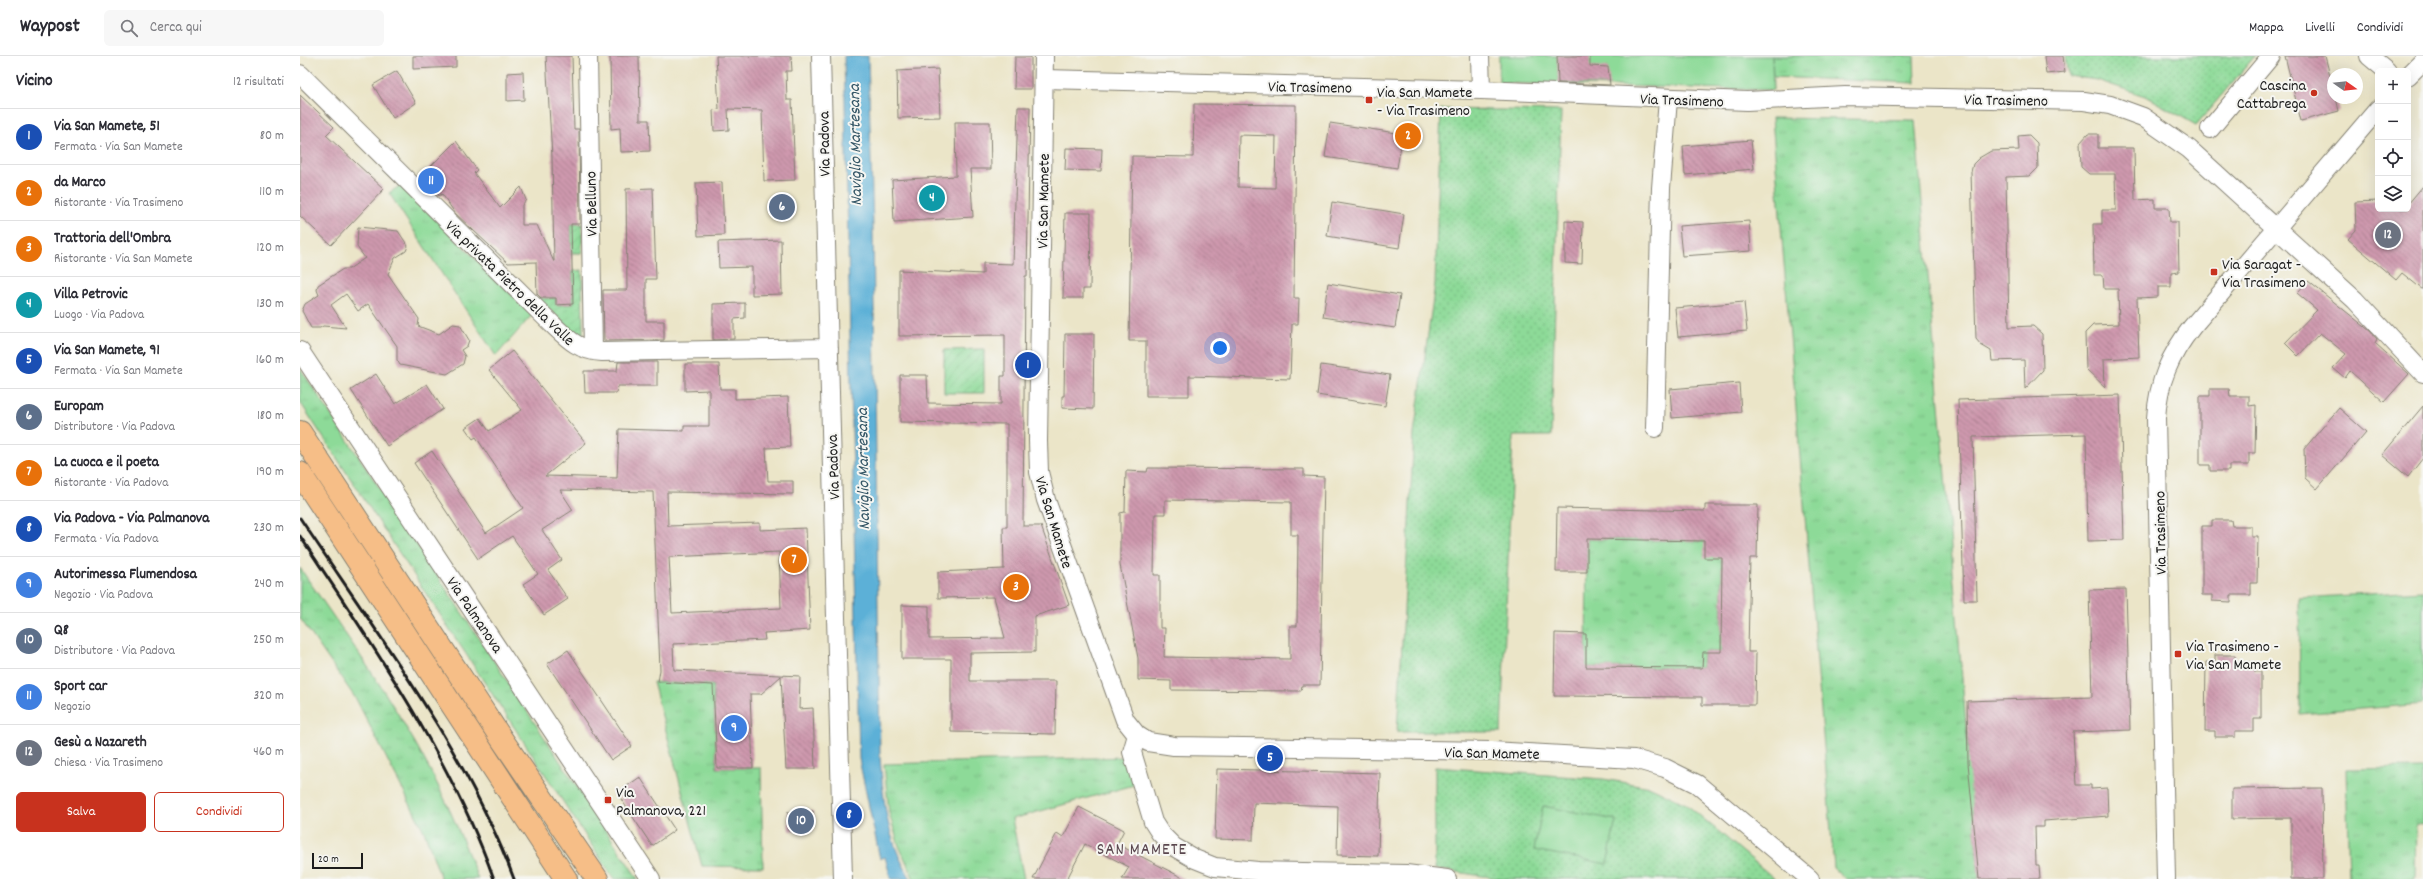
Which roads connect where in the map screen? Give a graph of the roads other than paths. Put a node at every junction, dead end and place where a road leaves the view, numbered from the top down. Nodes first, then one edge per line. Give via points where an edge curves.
1 (588, 56) edge
2 (821, 56) edge
3 (1044, 56) edge
4 (1480, 56) edge
5 (2271, 56) edge
6 (2369, 56) edge
7 (2423, 61) edge
8 (2383, 68) edge
9 (2411, 73) edge
10 (300, 74) edge
11 (1044, 80) junction
12 (1480, 90) junction
13 (1668, 99) junction
14 (2375, 113) edge
15 (2210, 129) dead end
16 (2278, 227) junction
17 (829, 348) junction
18 (300, 351) edge
19 (593, 352) junction
20 (2423, 373) edge
21 (1655, 428) dead end
22 (300, 432) edge
23 (300, 473) edge
24 (1137, 735) junction
25 (842, 873) edge
26 (566, 879) edge
27 (598, 879) edge
28 (651, 879) edge
29 (858, 879) edge
30 (1447, 879) edge
31 (1810, 879) edge
32 (2166, 879) edge

1 - 19 street, Via Belluno
2 - 17 street, Via Padova
3 - 11 street, Via San Mamete
4 - 12 street
5 - 15 street
6 - 8 street
7 - 9 street
10 - 19 street, Via privata Pietro della Valle via 552,324 576,346
11 - 12 street, Via Trasimeno
11 - 24 street, Via San Mamete via 1039,472 1046,500 1118,706
12 - 13 street, Via Trasimeno
13 - 16 street, Via Trasimeno via 1767,102 1845,96 2084,101 2103,104 2138,115 2165,130 2200,157
13 - 21 street via 1661,188
14 - 16 street
16 - 20 street, Via Trasimeno via 2366,311
16 - 32 street, Via Trasimeno via 2180,342 2167,366 2159,392 2156,418
17 - 19 street, Via privata Pietro della Valle
17 - 25 street, Via Padova
18 - 28 street, Via Palmanova
22 - 27 highway via 496,731
23 - 26 highway
24 - 30 street via 1132,752 1153,822 1174,847 1194,859 1215,867 1258,871 1406,874
24 - 31 street, Via San Mamete via 1148,742 1174,746 1500,751 1634,759 1669,769 1697,784
25 - 29 street

